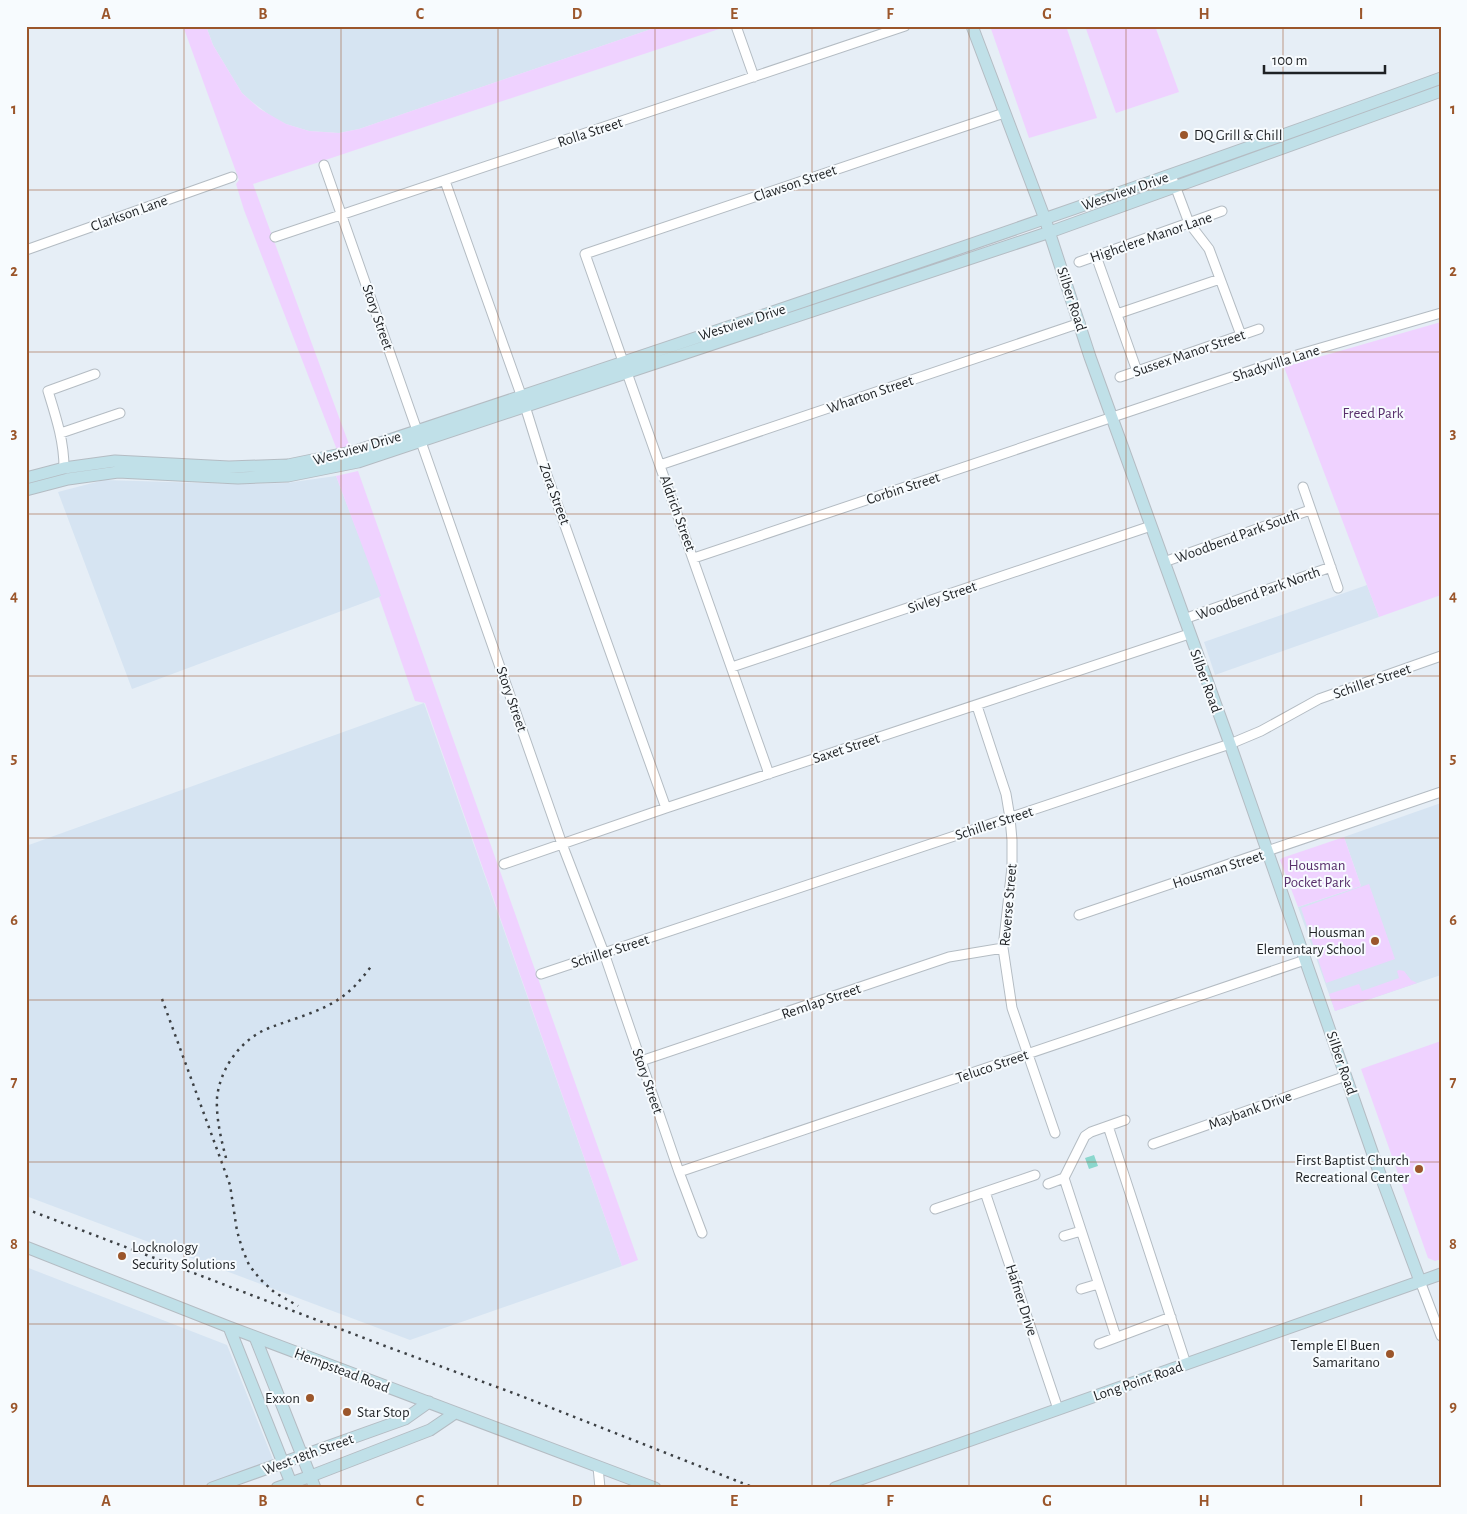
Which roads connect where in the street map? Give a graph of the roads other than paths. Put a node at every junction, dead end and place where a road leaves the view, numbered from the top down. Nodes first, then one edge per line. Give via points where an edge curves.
1 (736, 26) edge
2 (905, 26) edge
3 (972, 26) edge
4 (754, 77) junction
5 (1441, 78) edge
6 (1441, 91) edge
7 (1004, 113) junction
8 (1349, 117) junction
9 (324, 165) dead end
10 (1171, 175) junction
11 (232, 177) dead end
12 (445, 181) junction
13 (1175, 186) junction
14 (1222, 211) dead end
15 (342, 215) junction
16 (1045, 219) junction
17 (1189, 223) junction
18 (1050, 232) junction
19 (275, 237) dead end
20 (26, 250) edge
21 (585, 254) joint
22 (1096, 256) junction
23 (1079, 262) dead end
24 (908, 273) junction
25 (1220, 278) junction
26 (1441, 313) edge
27 (1116, 314) junction
28 (769, 319) junction
29 (1080, 323) junction
30 (1259, 329) dead end
31 (1241, 335) junction
32 (623, 361) junction
33 (1137, 371) junction
34 (627, 373) junction
35 (95, 374) dead end
36 (1120, 377) dead end
37 (523, 400) junction
38 (120, 413) dead end
39 (1113, 418) junction
40 (61, 433) junction
41 (420, 436) junction
42 (660, 465) junction
43 (64, 468) junction
44 (26, 478) edge
45 (1303, 487) dead end
46 (26, 490) edge
47 (1310, 510) junction
48 (1151, 526) junction
49 (694, 558) junction
50 (1164, 562) junction
51 (1331, 567) junction
52 (1338, 588) dead end
53 (1184, 619) junction
54 (1189, 634) junction
55 (1441, 656) edge
56 (732, 667) junction
57 (977, 706) junction
58 (1230, 744) junction
59 (769, 774) junction
60 (1441, 792) edge
61 (666, 808) junction
62 (1010, 818) junction
63 (562, 844) junction
64 (1267, 852) junction
65 (504, 864) dead end
66 (1079, 915) dead end
67 (1003, 948) junction
68 (604, 953) junction
69 (1305, 960) junction
70 (541, 974) dead end
71 (1028, 1054) junction
72 (642, 1062) junction
73 (1346, 1076) junction
74 (1125, 1120) dead end
75 (1108, 1126) junction
76 (1055, 1132) dead end
77 (1153, 1144) dead end
78 (679, 1172) junction
79 (1036, 1175) dead end
80 (1064, 1178) junction
81 (1048, 1184) dead end
82 (985, 1192) junction
83 (936, 1209) dead end
84 (1080, 1231) junction
85 (702, 1233) dead end
86 (1064, 1236) dead end
87 (27, 1249) edge
88 (1441, 1274) edge
89 (1420, 1281) junction
90 (1098, 1284) junction
91 (1081, 1290) dead end
92 (1171, 1317) junction
93 (229, 1327) junction
94 (1441, 1336) edge
95 (255, 1337) junction
96 (1116, 1338) junction
97 (1099, 1344) dead end
98 (1186, 1364) junction
99 (429, 1402) junction
100 (1058, 1409) junction
101 (456, 1413) junction
102 (368, 1432) junction
103 (378, 1450) junction
104 (302, 1456) junction
105 (282, 1463) junction
106 (598, 1467) junction
107 (311, 1476) junction
108 (292, 1485) edge
109 (212, 1488) edge
110 (277, 1488) edge
111 (315, 1488) edge
112 (600, 1488) edge
113 (655, 1488) edge
114 (835, 1488) edge

1 - 4 street
2 - 4 street, Rolla Street
3 - 7 main road, Silber Road
4 - 12 street, Rolla Street
5 - 8 main road, Westview Drive
6 - 8 main road, Westview Drive
7 - 16 main road, Silber Road
7 - 21 street, Clawson Street
8 - 10 main road, Westview Drive
8 - 13 main road, Westview Drive
9 - 15 street, Story Street
10 - 13 street
10 - 16 main road, Westview Drive
11 - 20 street, Clarkson Lane
12 - 15 street, Rolla Street
12 - 37 street, Zora Street
13 - 17 street
13 - 18 main road, Westview Drive
14 - 17 street, Highclere Manor Lane
15 - 19 street, Rolla Street
15 - 41 street, Story Street
16 - 18 main road, Silber Road
16 - 24 main road, Westview Drive
17 - 22 street, Highclere Manor Lane
17 - 25 street via 1210,249
18 - 24 main road, Westview Drive
18 - 29 main road, Silber Road
21 - 32 street, Aldrich Street
22 - 23 street, Highclere Manor Lane
22 - 27 street
24 - 28 main road, Westview Drive
25 - 27 street
25 - 31 street
26 - 39 street, Shadyvilla Lane via 1300,354
27 - 33 street
28 - 32 main road, Westview Drive
28 - 34 main road, Westview Drive
29 - 39 main road, Silber Road
29 - 42 street, Wharton Street
30 - 31 street, Sussex Manor Street
31 - 33 street, Sussex Manor Street
32 - 34 street, Aldrich Street
32 - 37 main road, Westview Drive
33 - 36 street, Sussex Manor Street
34 - 37 main road, Westview Drive
34 - 42 street, Aldrich Street
35 - 40 street via 48,391
37 - 41 main road, Westview Drive
37 - 61 street, Zora Street
38 - 40 street
39 - 48 main road, Silber Road
39 - 49 street, Corbin Street
40 - 43 street
41 - 43 main road, Westview Drive via 288,465 229,467 115,461
41 - 46 main road, Westview Drive via 358,462 288,476 238,478 118,472 68,479
41 - 63 street, Story Street
42 - 49 street, Aldrich Street
43 - 44 main road, Westview Drive
45 - 47 street
47 - 50 street, Woodbend Park South
47 - 51 street
48 - 50 main road, Silber Road
48 - 56 street, Sivley Street
49 - 56 street, Aldrich Street
50 - 53 main road, Silber Road
51 - 52 street
51 - 53 street, Woodbend Park North
53 - 54 main road, Silber Road
54 - 57 street, Saxet Street
54 - 58 main road, Silber Road
55 - 58 street, Schiller Street via 1319,699
56 - 59 street, Aldrich Street
57 - 59 street, Saxet Street
57 - 62 street, Reverse Street via 1006,794
58 - 62 street, Schiller Street
58 - 64 main road, Silber Road
59 - 61 street, Saxet Street
60 - 64 street, Housman Street
61 - 63 street, Saxet Street
62 - 67 street, Reverse Street via 1012,868
62 - 68 street, Schiller Street
63 - 65 street, Saxet Street
63 - 68 street, Story Street
64 - 66 street, Housman Street
64 - 69 main road, Silber Road
67 - 71 street, Reverse Street via 1012,1008
67 - 72 street, Remlap Street via 949,957
68 - 70 street, Schiller Street
68 - 72 street, Story Street
69 - 71 street, Teluco Street
69 - 73 main road, Silber Road
71 - 76 street, Reverse Street
71 - 78 street, Teluco Street
72 - 78 street, Story Street
73 - 77 street, Maybank Drive
73 - 89 main road, Silber Road
74 - 75 street
75 - 80 street via 1085,1136
75 - 92 street
78 - 85 street, Story Street
79 - 82 street
80 - 81 street
80 - 84 street
82 - 83 street
82 - 100 street, Hafner Drive
84 - 86 street
84 - 90 street
87 - 93 main road, Hempstead Road
88 - 89 main road, Long Point Road
89 - 94 street, Silber Road
89 - 98 main road, Long Point Road
90 - 91 street
90 - 96 street
92 - 96 street
92 - 98 street
93 - 95 main road, Hempstead Road
93 - 105 main road
95 - 99 main road, Hempstead Road
95 - 104 main road
96 - 97 street
98 - 100 main road, Long Point Road
99 - 101 main road, Hempstead Road
99 - 102 main road, West 18th Street via 405,1419
100 - 114 main road, Long Point Road
101 - 103 main road, West 18th Street via 430,1430
101 - 106 main road, Hempstead Road
102 - 103 main road
102 - 104 main road, West 18th Street
103 - 107 main road, West 18th Street
104 - 105 main road, West 18th Street
104 - 107 main road
105 - 108 main road
105 - 109 main road, West 18th Street
106 - 112 street
106 - 113 main road, Hempstead Road
107 - 108 main road, West 18th Street
107 - 111 main road
108 - 110 main road, West 18th Street

